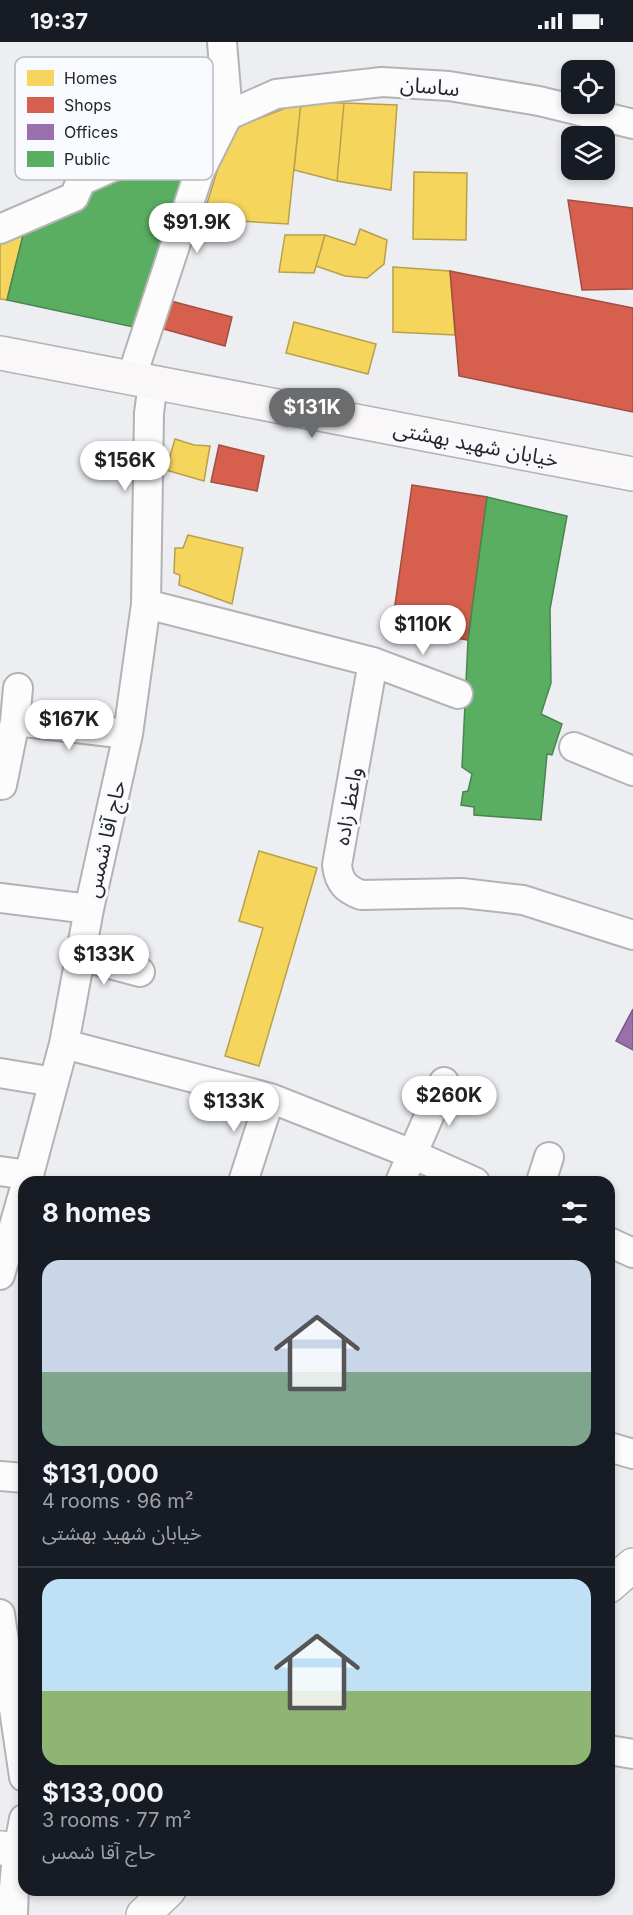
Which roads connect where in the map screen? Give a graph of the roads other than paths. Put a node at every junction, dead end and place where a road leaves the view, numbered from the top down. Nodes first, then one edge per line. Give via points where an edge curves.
1 (222, 42) edge
2 (228, 115) junction
3 (213, 122) edge
4 (633, 124) edge
5 (213, 146) edge
6 (83, 180) edge
7 (198, 180) edge
8 (0, 229) edge
9 (0, 353) edge
10 (142, 381) junction
11 (633, 474) edge
12 (146, 604) junction
13 (373, 662) junction
14 (18, 688) dead end
15 (458, 694) dead end
16 (15, 721) junction
17 (128, 734) junction
18 (574, 747) dead end
19 (633, 771) edge
20 (2, 785) dead end
21 (0, 897) edge
22 (89, 909) junction
23 (633, 934) edge
24 (80, 956) junction
25 (140, 972) dead end
26 (64, 1044) junction
27 (0, 1072) edge
28 (54, 1082) junction
29 (444, 1082) dead end
30 (270, 1098) junction
31 (412, 1154) junction
32 (0, 1171) edge
33 (28, 1176) edge
34 (245, 1176) edge
35 (403, 1176) edge
36 (462, 1176) edge
37 (18, 1179) edge
38 (18, 1211) edge
39 (615, 1245) edge
40 (633, 1254) edge
41 (0, 1275) edge
42 (615, 1449) edge
43 (633, 1454) edge
44 (0, 1476) edge
45 (18, 1478) edge
46 (633, 1565) edge
47 (615, 1581) edge
48 (0, 1614) edge
49 (10, 1649) edge
50 (18, 1722) edge
51 (615, 1751) edge
52 (633, 1754) edge
53 (14, 1839) edge
54 (163, 1896) edge
55 (13, 1915) edge
56 (142, 1915) edge

1 - 2 street
2 - 3 street, ساسان
2 - 4 street, ساسان via 276,94 382,82 449,86 539,101
2 - 5 street, حاج آقا شمس
6 - 8 street, ساسان via 74,196
7 - 10 street, حاج آقا شمس
9 - 10 main road, خیابان شهید بهشتی
10 - 11 main road, خیابان شهید بهشتی
10 - 12 street, حاج آقا شمس via 149,413
12 - 13 street
12 - 17 street, حاج آقا شمس
13 - 15 street
13 - 23 street, واعظ زاده via 337,865 338,879 348,890 361,895 462,893 523,900
14 - 16 street
16 - 17 street
16 - 20 street
17 - 22 street, حاج آقا شمس
18 - 19 street
21 - 22 street
22 - 24 street, حاج آقا شمس
24 - 25 street
24 - 26 street, حاج آقا شمس
26 - 28 street, حاج آقا شمس
26 - 30 street
27 - 28 street
28 - 33 street, حاج آقا شمس
29 - 31 street
30 - 31 street
30 - 34 street
31 - 35 street
31 - 36 street
32 - 37 street
38 - 41 street, حاج آقا شمس
39 - 40 street
42 - 43 street
44 - 45 street
46 - 47 street
48 - 49 street
49 - 50 street
51 - 52 street
53 - 55 street
54 - 56 street

